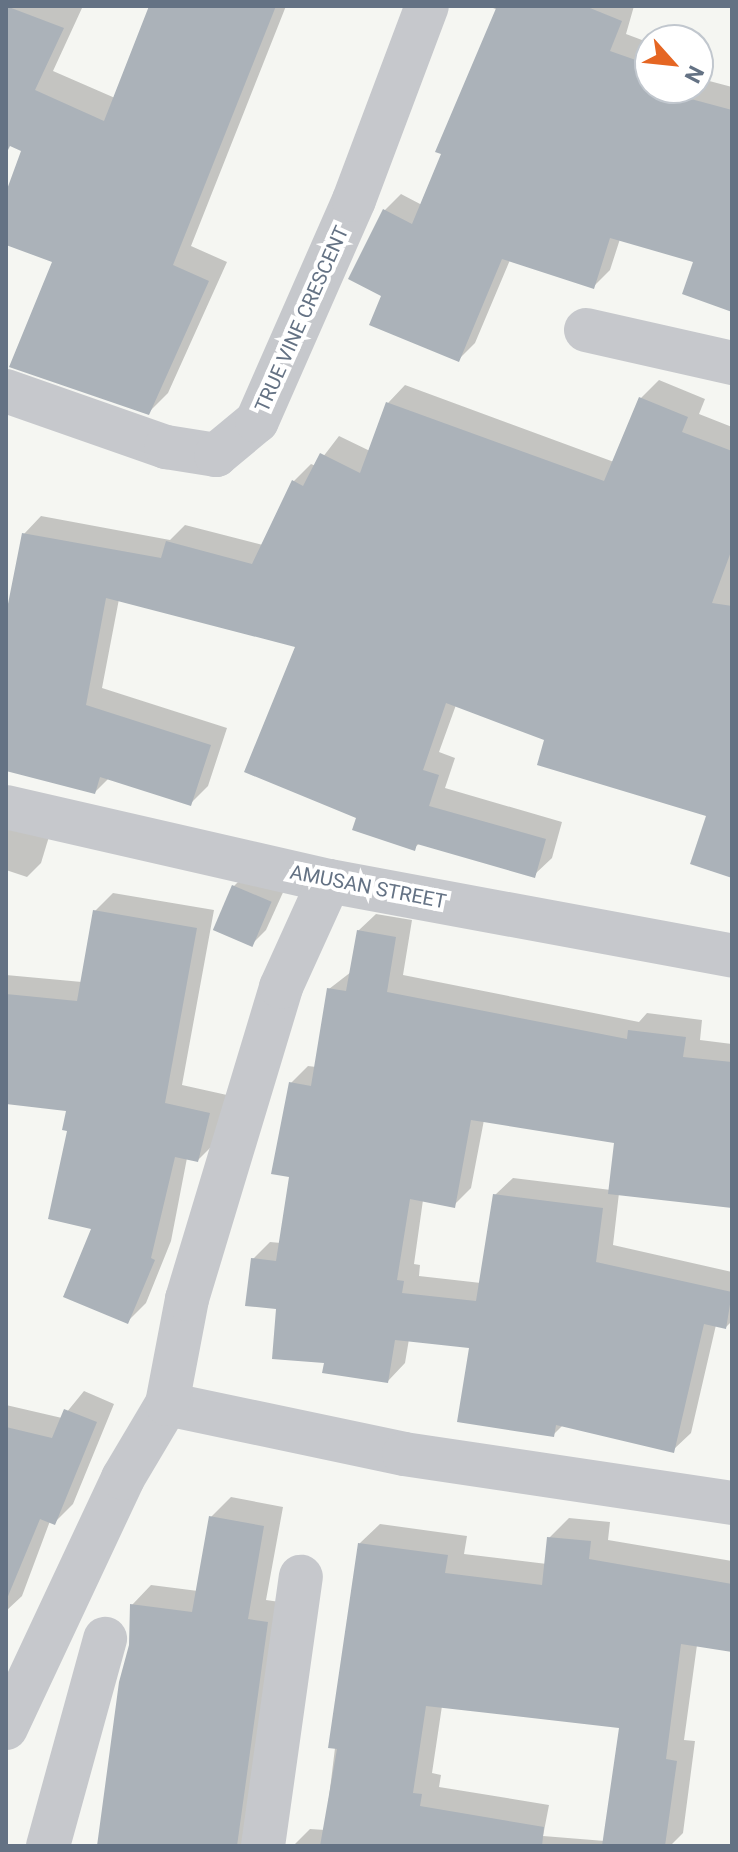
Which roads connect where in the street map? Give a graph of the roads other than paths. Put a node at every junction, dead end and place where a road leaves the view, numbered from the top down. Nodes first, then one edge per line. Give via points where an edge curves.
1 (427, 6) edge
2 (586, 330) dead end
3 (732, 363) edge
4 (6, 391) edge
5 (6, 807) edge
6 (329, 881) junction
7 (732, 956) edge
8 (167, 1404) junction
9 (732, 1503) edge
10 (301, 1577) dead end
11 (105, 1639) dead end
12 (6, 1728) edge
13 (48, 1846) edge
14 (263, 1846) edge

1 - 4 street, TRUE VINE CRESCENT via 354,200 257,421 216,455 166,447
2 - 3 street
5 - 6 street, AMUSAN STREET
6 - 7 street, AMUSAN STREET
6 - 8 street via 281,987 187,1299
8 - 9 street via 404,1454
8 - 12 street via 123,1478
10 - 14 street
11 - 13 street

